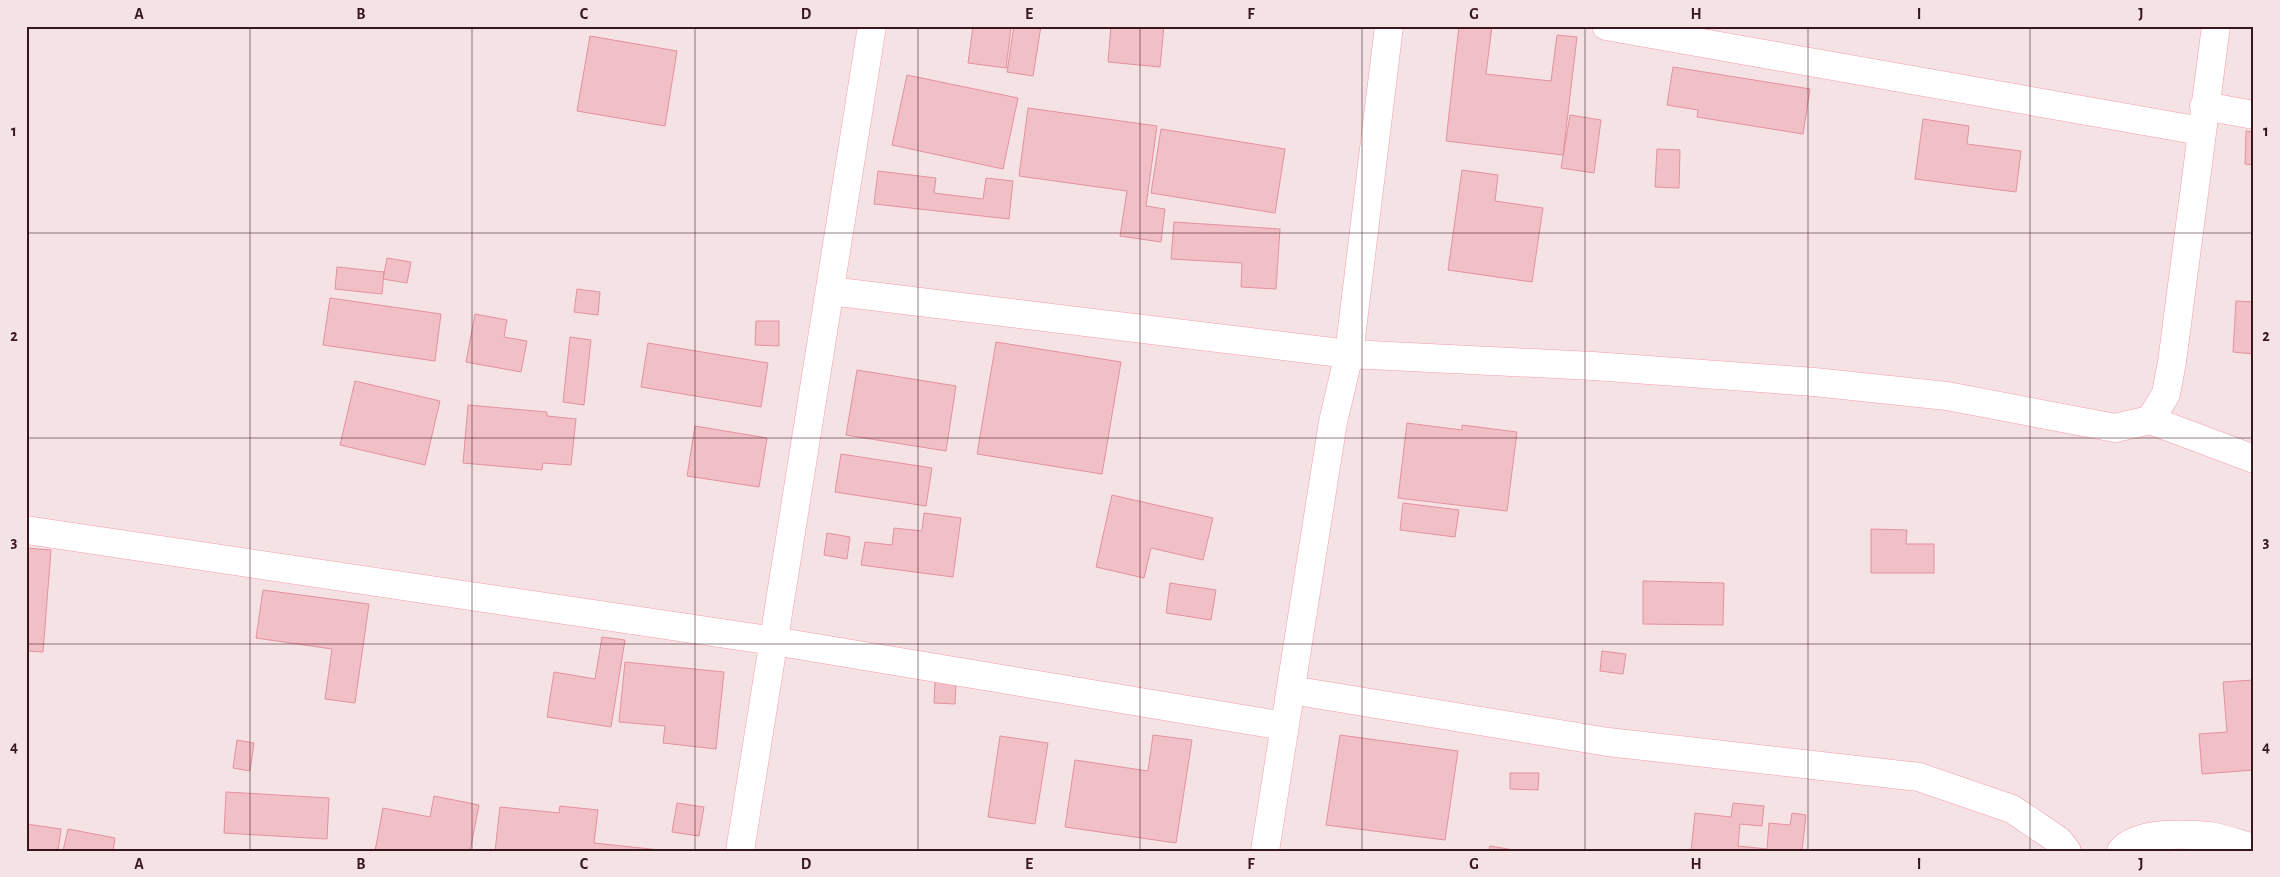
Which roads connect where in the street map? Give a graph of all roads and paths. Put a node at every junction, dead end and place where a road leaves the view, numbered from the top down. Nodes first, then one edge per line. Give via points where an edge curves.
1 (872, 26) edge
2 (1389, 26) edge
3 (1606, 26) edge
4 (2216, 26) edge
5 (2254, 115) edge
6 (2202, 119) junction
7 (830, 291) junction
8 (1349, 354) junction
9 (2150, 420) junction
10 (2254, 459) edge
11 (26, 530) edge
12 (774, 641) junction
13 (1291, 690) junction
14 (1284, 726) junction
15 (2254, 848) edge
16 (740, 851) edge
17 (1265, 851) edge
18 (2068, 851) edge
19 (2121, 851) edge

1 - 7 street
2 - 8 street
3 - 6 street
4 - 6 street
5 - 6 street
6 - 9 street via 2172,362 2166,394
7 - 8 street
7 - 12 street
8 - 9 street via 1593,366 1814,382 1948,396 2116,428
8 - 13 street via 1333,422
9 - 10 street
11 - 12 street
12 - 14 street
12 - 16 street
13 - 14 street
13 - 18 street via 1608,742 1919,777 2012,809 2058,840
14 - 17 street
15 - 19 street via 2210,836 2155,835 2126,845

